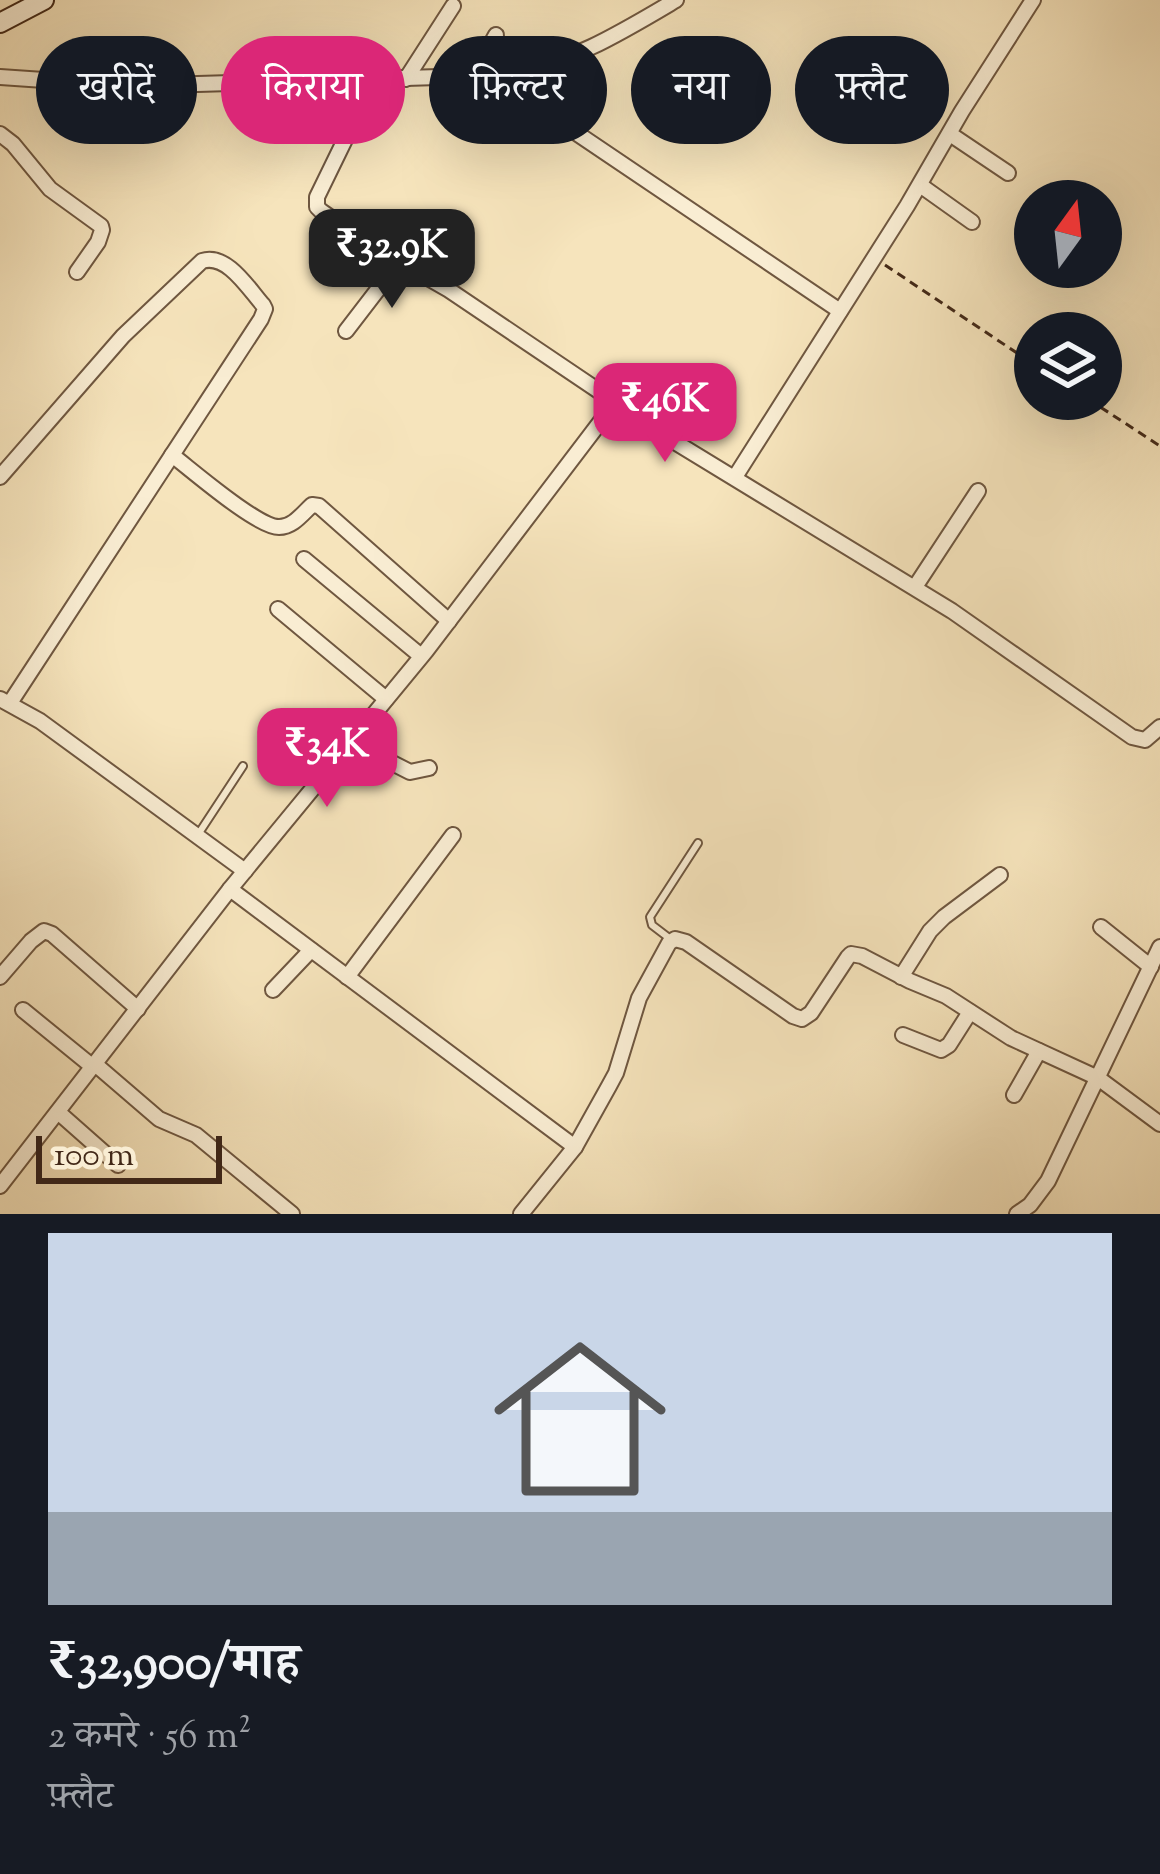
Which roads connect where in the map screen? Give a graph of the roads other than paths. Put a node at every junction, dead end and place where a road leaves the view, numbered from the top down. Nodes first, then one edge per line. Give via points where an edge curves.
1 (44, 0) edge
2 (676, 0) edge
3 (1033, 0) edge
4 (453, 6) dead end
5 (0, 23) edge
6 (607, 40) edge
7 (0, 77) edge
8 (406, 79) joint
9 (429, 79) edge
10 (221, 84) edge
11 (0, 134) edge
12 (950, 134) junction
13 (344, 144) edge
14 (593, 144) edge
15 (1008, 172) dead end
16 (920, 185) junction
17 (972, 222) dead end
18 (399, 262) junction
19 (77, 272) dead end
20 (840, 311) junction
21 (346, 331) dead end
22 (614, 404) junction
23 (172, 455) junction
24 (0, 477) edge
25 (735, 478) junction
26 (978, 491) dead end
27 (304, 559) dead end
28 (915, 587) junction
29 (278, 608) dead end
30 (449, 621) junction
31 (422, 656) junction
32 (386, 699) junction
33 (5, 701) edge
34 (1160, 727) edge
35 (351, 742) junction
36 (243, 766) dead end
37 (429, 768) dead end
38 (197, 836) junction
39 (453, 836) dead end
40 (698, 843) dead end
41 (245, 871) junction
42 (1000, 875) dead end
43 (230, 889) junction
44 (1100, 927) dead end
45 (672, 940) junction
46 (1160, 947) edge
47 (311, 950) junction
48 (0, 977) edge
49 (347, 977) junction
50 (902, 977) junction
51 (1152, 977) edge
52 (273, 990) dead end
53 (22, 1010) dead end
54 (137, 1010) junction
55 (970, 1012) junction
56 (902, 1035) dead end
57 (1039, 1051) junction
58 (94, 1066) junction
59 (1099, 1078) junction
60 (1014, 1095) dead end
61 (58, 1112) junction
62 (1157, 1114) edge
63 (575, 1148) junction
64 (118, 1165) dead end
65 (0, 1186) edge
66 (292, 1214) edge
67 (520, 1214) edge
68 (1017, 1214) edge

1 - 5 street
2 - 6 street
3 - 12 street
4 - 8 street
7 - 10 street
8 - 9 street
11 - 19 street via 50,189 100,226
12 - 15 street
12 - 16 street
13 - 18 street via 317,207
14 - 20 street
16 - 17 street
16 - 20 street
18 - 21 street
18 - 22 street
20 - 25 street
22 - 25 street
22 - 30 street
23 - 24 street via 264,313 213,258 123,336
23 - 30 street via 270,525 292,524 319,506
23 - 33 street
25 - 28 street
26 - 28 street
27 - 31 street
28 - 34 street via 1132,737 1145,740
29 - 32 street
30 - 31 street
31 - 32 street
32 - 35 street
33 - 38 street
35 - 37 street via 410,772
35 - 41 street
36 - 38 lane
38 - 41 street
39 - 49 street
40 - 45 lane via 650,917
41 - 43 street
42 - 50 street via 944,917
43 - 47 street
43 - 54 street
44 - 51 street
45 - 50 street via 798,1018 807,1018 851,954
45 - 63 street
46 - 51 street
47 - 49 street
47 - 52 street
48 - 54 street via 44,931
49 - 63 street
50 - 55 street
51 - 59 street
53 - 58 street
54 - 58 street
55 - 56 street via 941,1050
55 - 57 street
57 - 59 street
57 - 60 street
58 - 61 street
58 - 66 street
59 - 62 street
59 - 68 street via 1048,1181
61 - 64 street
61 - 65 street
63 - 67 street

